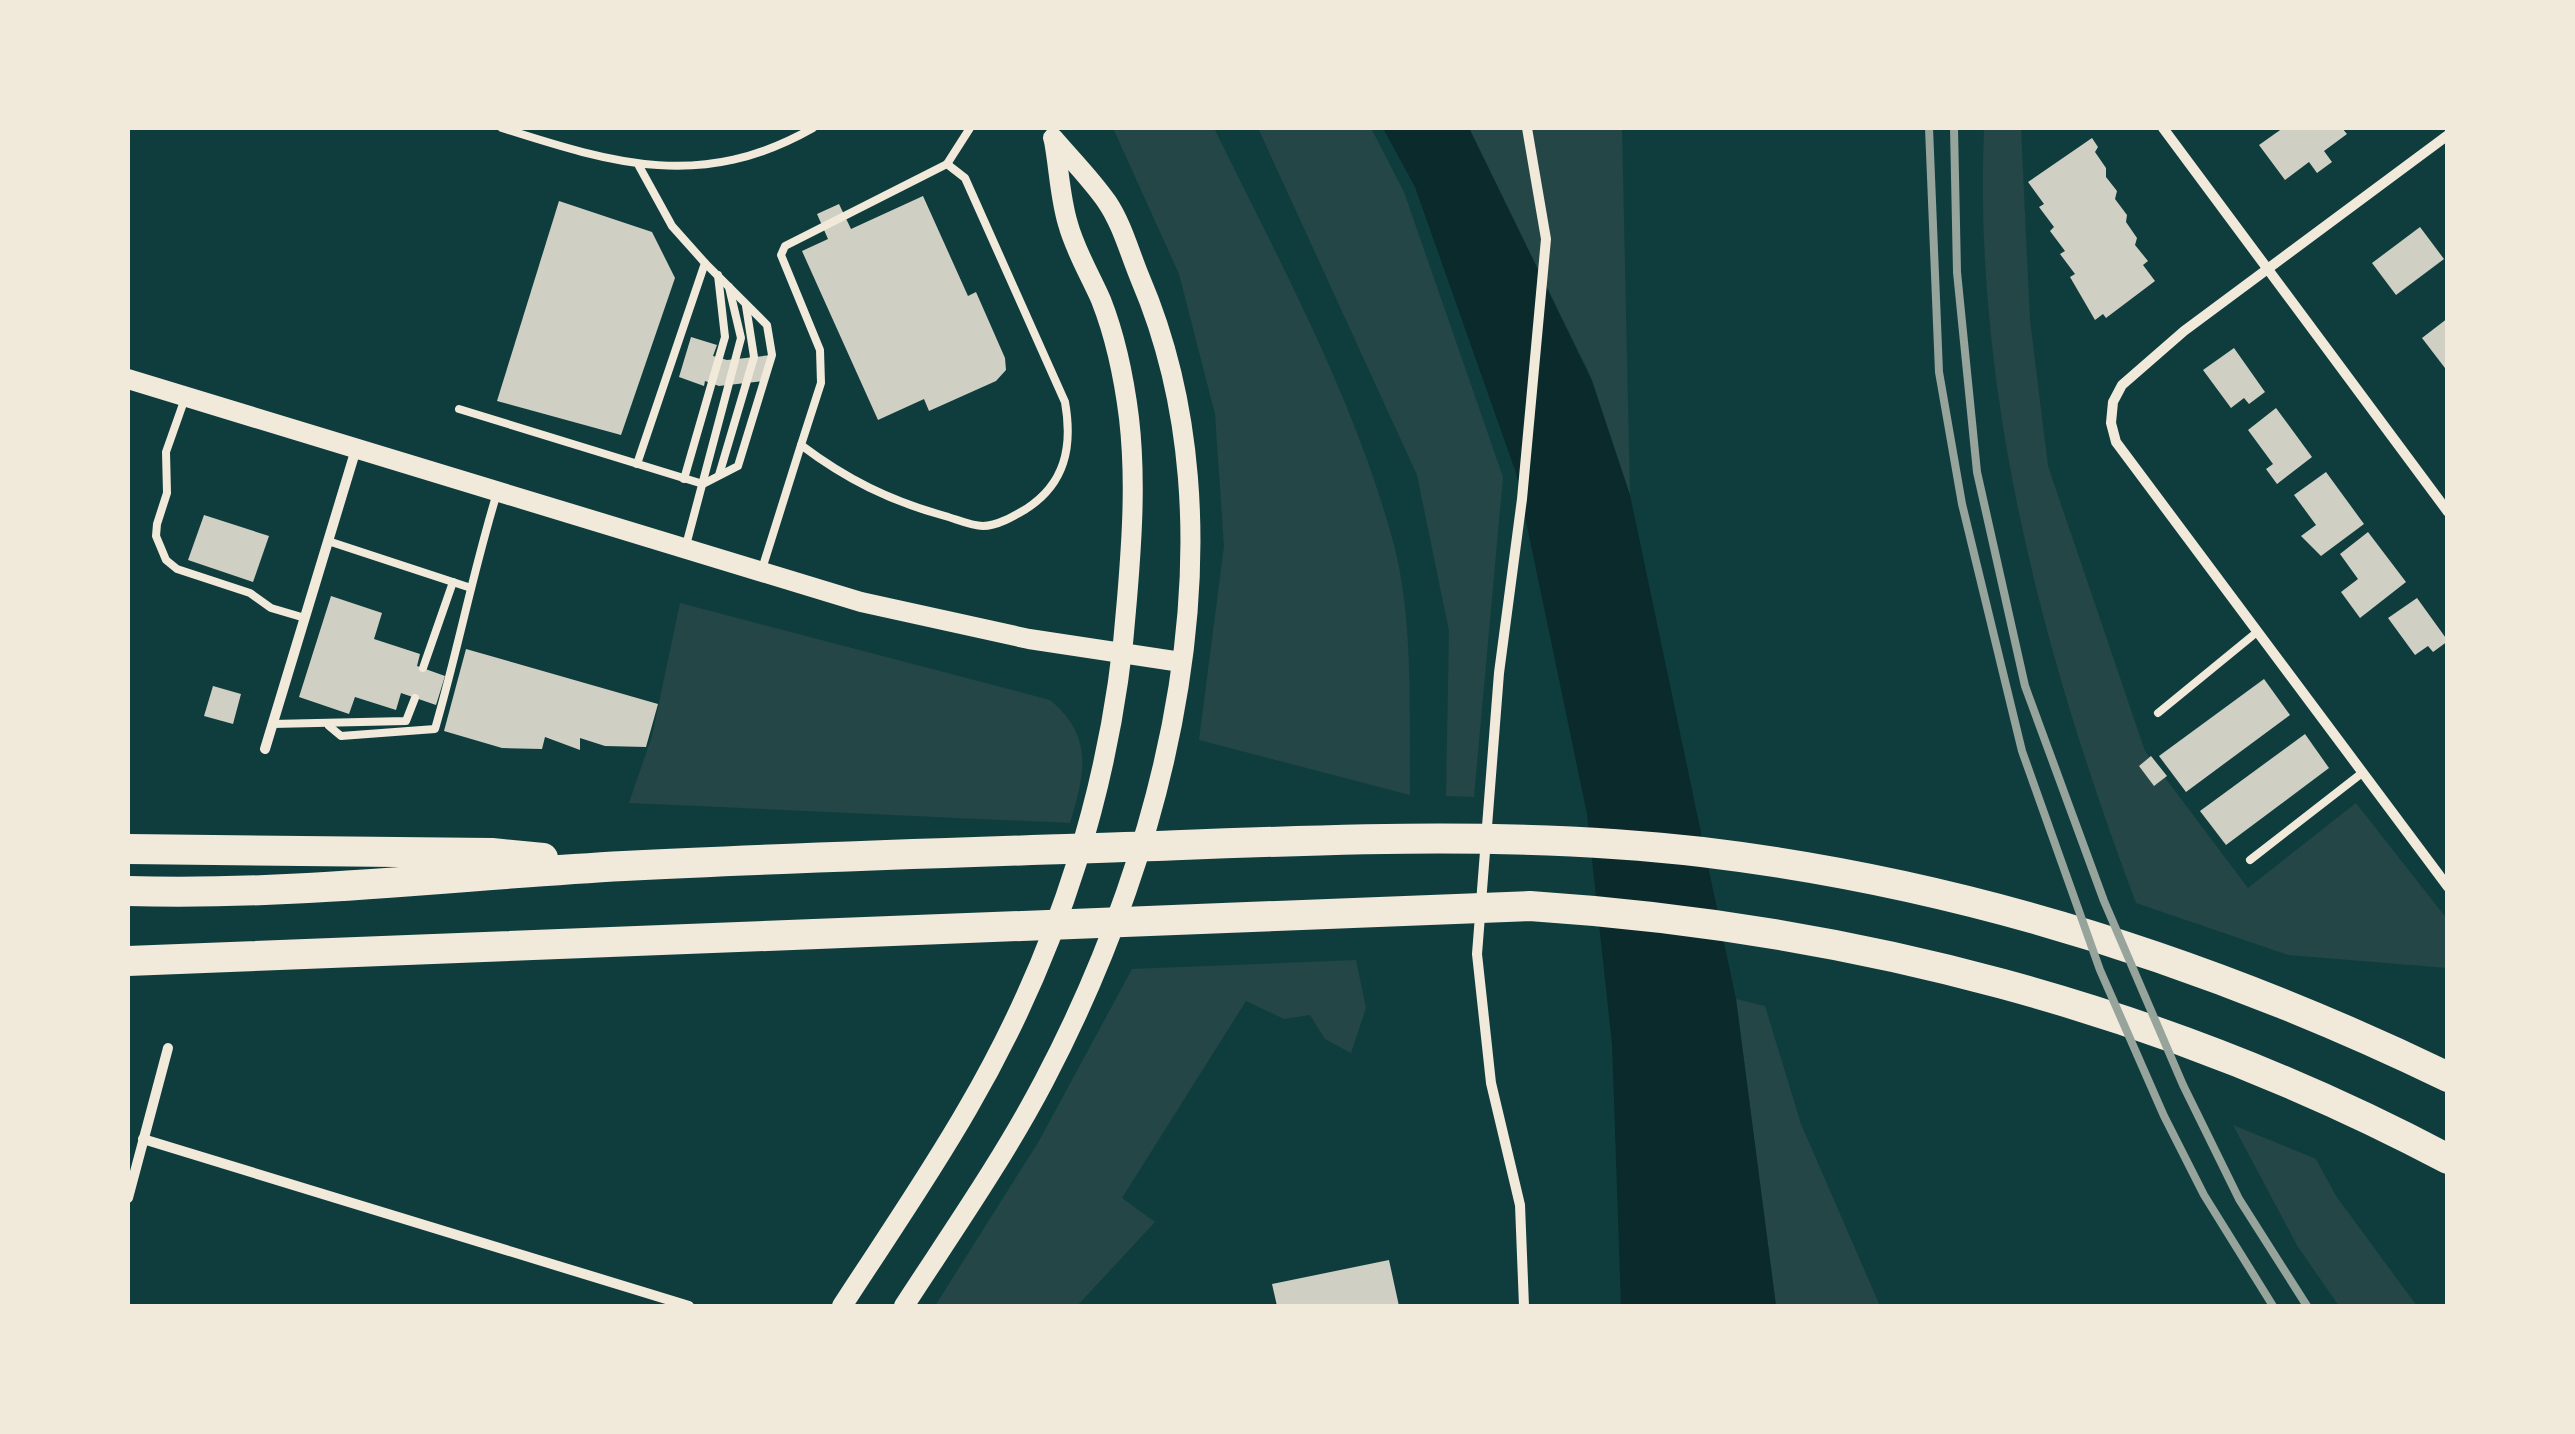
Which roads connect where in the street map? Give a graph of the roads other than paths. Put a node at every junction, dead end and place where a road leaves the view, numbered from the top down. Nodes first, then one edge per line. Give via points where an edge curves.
1 (502, 128) edge
2 (812, 128) edge
3 (970, 128) edge
4 (1527, 128) edge
5 (2163, 128) edge
6 (2441, 128) edge
7 (1051, 133) edge
8 (2447, 136) edge
9 (947, 164) junction
10 (640, 166) junction
11 (704, 263) junction
12 (2266, 272) junction
13 (718, 275) junction
14 (729, 287) junction
15 (745, 302) junction
16 (128, 379) edge
17 (185, 396) junction
18 (459, 409) dead end
19 (801, 445) junction
20 (356, 449) junction
21 (637, 464) junction
22 (719, 475) junction
23 (684, 479) junction
24 (703, 484) junction
25 (498, 493) junction
26 (2448, 512) edge
27 (328, 541) junction
28 (684, 550) junction
29 (760, 574) junction
30 (453, 582) junction
31 (468, 587) junction
32 (305, 618) junction
33 (2257, 632) junction
34 (1124, 653) junction
35 (1182, 662) junction
36 (423, 668) dead end
37 (414, 698) dead end
38 (2158, 714) dead end
39 (272, 724) junction
40 (328, 726) junction
41 (265, 749) dead end
42 (2362, 773) junction
43 (128, 849) edge
44 (2250, 860) dead end
45 (620, 866) junction
46 (2448, 887) edge
47 (128, 892) edge
48 (128, 961) edge
49 (168, 1048) dead end
50 (2448, 1077) edge
51 (144, 1139) junction
52 (2448, 1162) edge
53 (128, 1198) edge
54 (689, 1306) edge
55 (842, 1306) edge
56 (904, 1306) edge
57 (1524, 1306) edge

1 - 10 lane
2 - 10 lane via 729,162
3 - 9 lane
4 - 57 street via 1546,239 1477,954 1491,1083 1520,1205
5 - 12 street
6 - 8 lane
7 - 34 main road via 1068,224 1114,340 1129,418 1134,474
7 - 35 main road via 1108,204 1169,356 1193,510
8 - 12 street
9 - 19 lane via 785,246 784,268 820,350 821,384
9 - 19 lane via 965,178 1065,402 1070,432 1060,477 1043,498 983,526 847,480
10 - 11 lane via 672,226
11 - 13 lane
11 - 21 lane
12 - 26 street
12 - 33 street via 2122,385 2110,423 2116,442
13 - 14 lane
13 - 23 lane via 725,337
14 - 15 lane
14 - 24 lane via 741,338
15 - 22 lane via 754,357
15 - 22 lane via 767,325 772,355 738,466
16 - 17 main road
17 - 20 main road
17 - 32 lane via 166,452 159,548 178,569
18 - 21 lane
19 - 29 lane
20 - 25 main road
20 - 27 street
21 - 23 lane
22 - 24 lane
23 - 24 lane
24 - 28 lane
25 - 28 main road
25 - 31 lane
27 - 30 lane
27 - 32 street
28 - 29 main road
29 - 34 main road via 945,622
30 - 31 lane
30 - 36 lane
31 - 40 lane via 464,629 435,729 340,736
32 - 39 street
33 - 38 lane
33 - 42 street
34 - 35 main road
34 - 55 main road via 1108,756 1064,901 1016,1016 968,1108
35 - 56 main road via 1164,757 1114,924 1077,1014 1044,1083
37 - 40 lane via 406,722
39 - 40 lane
39 - 41 street
42 - 44 lane
42 - 46 street
43 - 45 highway via 492,853
45 - 47 highway via 341,889
45 - 50 highway via 1413,836 1758,860 1930,892 2143,949
48 - 52 highway via 1530,906 1798,938 2030,990 2273,1073
49 - 51 street
51 - 53 street
51 - 54 street

